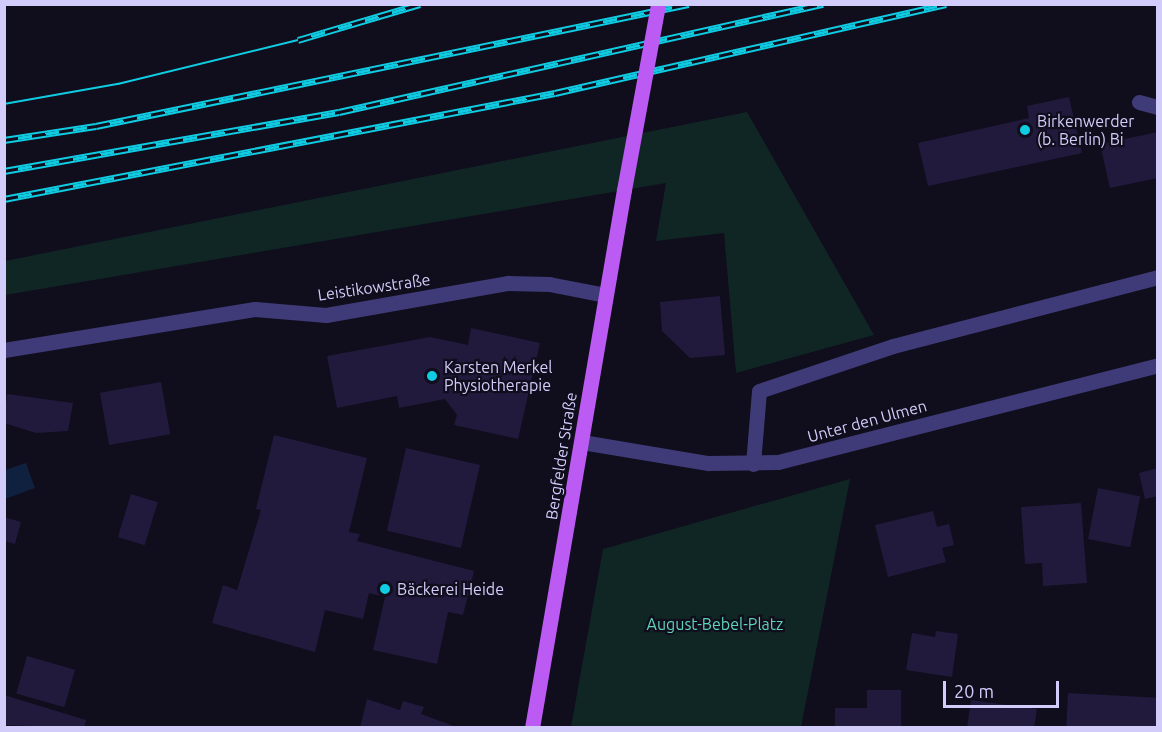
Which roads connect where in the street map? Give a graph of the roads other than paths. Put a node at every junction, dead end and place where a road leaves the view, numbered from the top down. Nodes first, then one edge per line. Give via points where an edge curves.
1 (658, 4) edge
2 (1139, 102) dead end
3 (1158, 107) edge
4 (1158, 277) edge
5 (605, 295) junction
6 (4, 350) edge
7 (1158, 365) edge
8 (582, 442) junction
9 (753, 465) junction
10 (532, 728) edge

1 - 5 main road, Bergfelder Straße, bridge
2 - 3 street
4 - 9 street via 893,346 759,392
5 - 6 street, Leistikowstraße via 549,284 507,283 326,315 255,309
5 - 8 main road, Bergfelder Straße
7 - 9 street, Unter den Ulmen via 801,457
8 - 9 street, Unter den Ulmen via 708,463
8 - 10 main road, Bergfelder Straße

